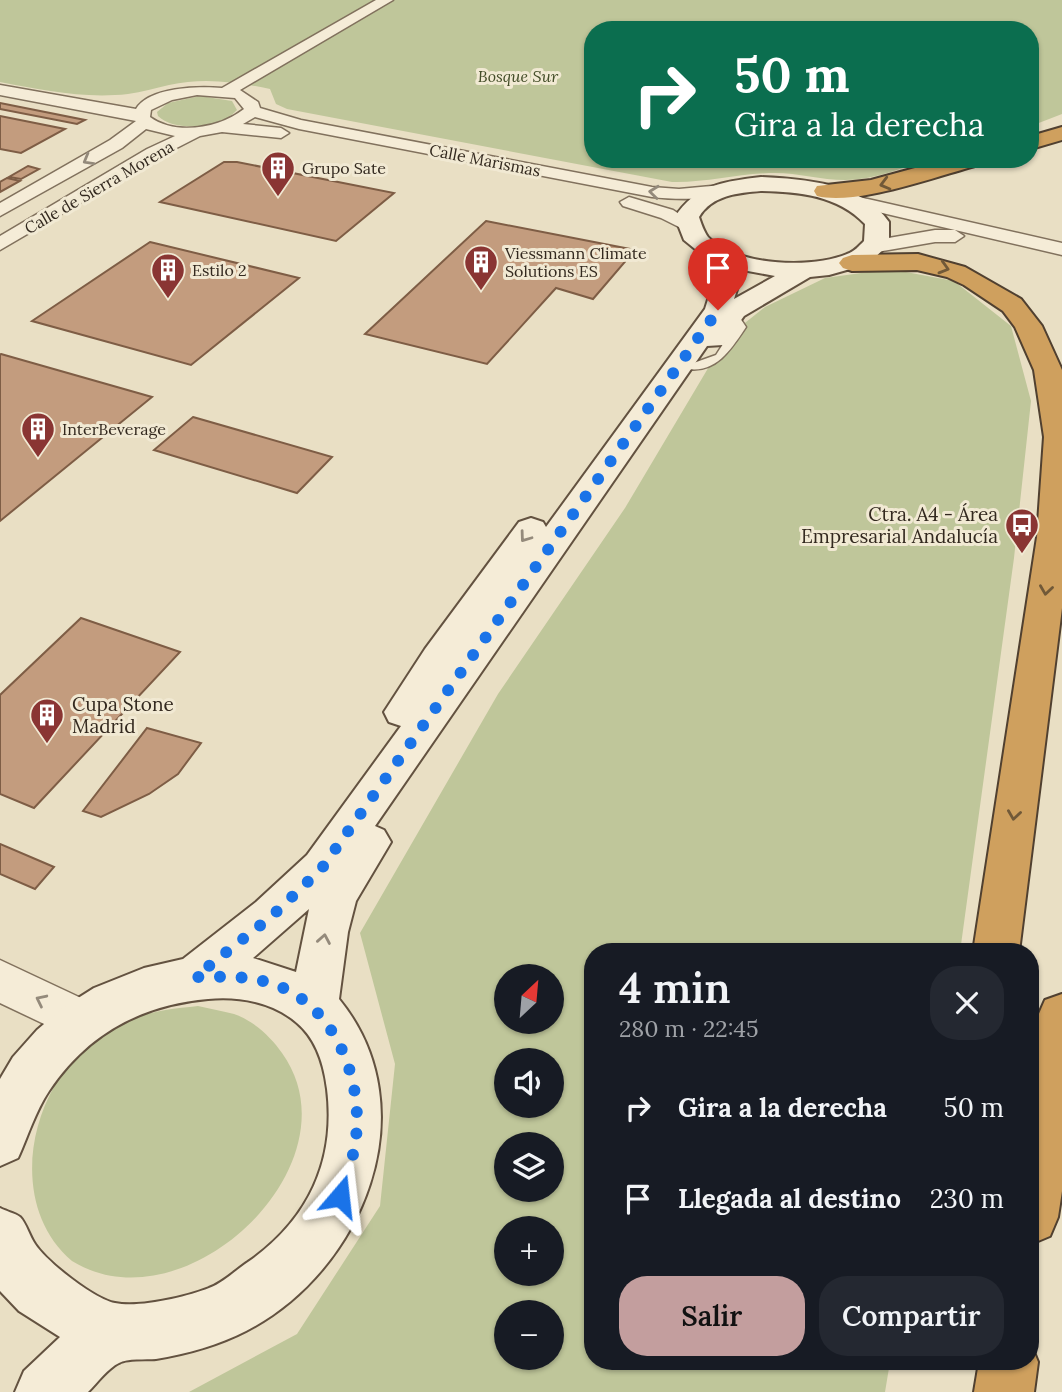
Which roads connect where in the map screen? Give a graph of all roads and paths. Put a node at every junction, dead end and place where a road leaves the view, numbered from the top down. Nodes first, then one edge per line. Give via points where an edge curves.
1 (386, 0) edge
2 (0, 90) edge
3 (227, 91) junction
4 (167, 96) junction
5 (75, 102) junction
6 (251, 111) junction
7 (143, 118) junction
8 (222, 127) junction
9 (198, 131) junction
10 (1062, 133) edge
11 (1039, 140) edge
12 (941, 168) edge
13 (722, 190) junction
14 (825, 191) junction
15 (850, 200) junction
16 (0, 211) edge
17 (687, 225) junction
18 (1029, 242) junction
19 (0, 244) edge
20 (1062, 249) edge
21 (716, 254) junction
22 (864, 254) junction
23 (802, 271) junction
24 (724, 307) junction
25 (997, 943) edge
26 (195, 977) junction
27 (0, 980) edge
28 (314, 1007) junction
29 (1062, 1016) edge
30 (82, 1021) junction
31 (2, 1122) edge
32 (1039, 1165) edge
33 (0, 1236) edge
34 (109, 1332) junction
35 (982, 1370) edge
36 (1007, 1370) edge
37 (45, 1392) edge
38 (982, 1392) edge
39 (1004, 1392) edge

1 - 3 street
2 - 5 street
3 - 4 street
3 - 6 street via 248,99
4 - 5 street
4 - 7 street, Calle de Sierra Morena via 144,108
5 - 7 street
6 - 8 street
13 -> 6 street, Calle Marismas via 652,192
7 - 9 street via 165,130
7 -> 16 street, Calle de Sierra Morena via 116,144
8 - 9 street
8 - 17 street, Calle Marismas via 286,134 642,204
9 - 19 street, Calle de Sierra Morena
10 - 11 highway
12 -> 14 highway via 872,187
13 - 14 main road via 761,184
13 - 17 main road via 691,209
14 - 15 main road
15 - 18 street
15 - 22 main road via 877,222 880,238
17 - 21 main road via 692,235
18 - 20 street
18 - 22 street via 935,236
21 - 23 main road via 756,267
21 - 24 main road via 728,277
22 - 23 main road
22 -> 25 highway via 918,262 983,285 1012,305 1028,326 1048,370 1059,437 1054,537
23 - 24 main road
24 -> 26 main road via 322,868 272,916
28 -> 24 main road via 335,896 692,367
26 - 28 main road via 271,983
26 - 30 main road via 131,992
30 -> 27 street
28 - 34 main road via 336,1038 357,1104 354,1149 340,1196 313,1241 274,1280 222,1313 164,1330
29 - 32 highway
30 - 31 main road via 39,1063
33 - 34 main road via 12,1264 48,1299
34 - 37 main road
35 - 38 highway
36 - 39 highway

